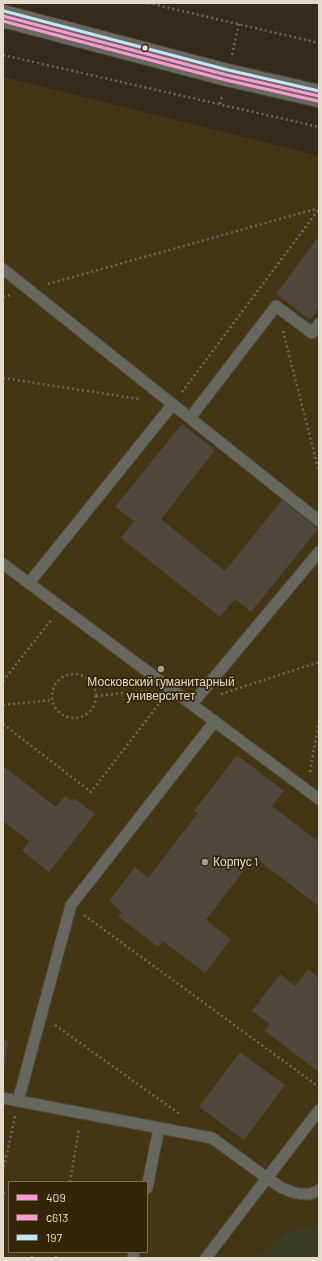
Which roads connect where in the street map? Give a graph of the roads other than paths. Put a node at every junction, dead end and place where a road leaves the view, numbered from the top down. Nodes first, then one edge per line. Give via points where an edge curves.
1 (3, 16) edge
2 (319, 96) edge
3 (3, 269) edge
4 (319, 324) edge
5 (173, 404) junction
6 (190, 418) junction
7 (319, 521) edge
8 (319, 552) edge
9 (3, 564) edge
10 (29, 583) junction
11 (192, 704) junction
12 (215, 721) junction
13 (319, 799) edge
14 (3, 1098) edge
15 (18, 1101) junction
16 (319, 1110) edge
17 (159, 1128) junction
18 (267, 1178) junction
19 (148, 1183) edge
20 (319, 1190) edge
21 (206, 1258) edge

1 - 2 street via 227,75
3 - 5 lane
4 - 6 lane via 312,333 276,306
5 - 6 lane
5 - 10 lane
6 - 7 lane
8 - 11 lane
9 - 10 lane
10 - 11 lane
11 - 12 lane
12 - 13 lane
12 - 15 lane via 72,905
14 - 15 lane
15 - 17 lane
16 - 18 lane
17 - 18 lane via 212,1138
17 - 19 lane
18 - 20 lane via 292,1192 310,1194
18 - 21 lane

